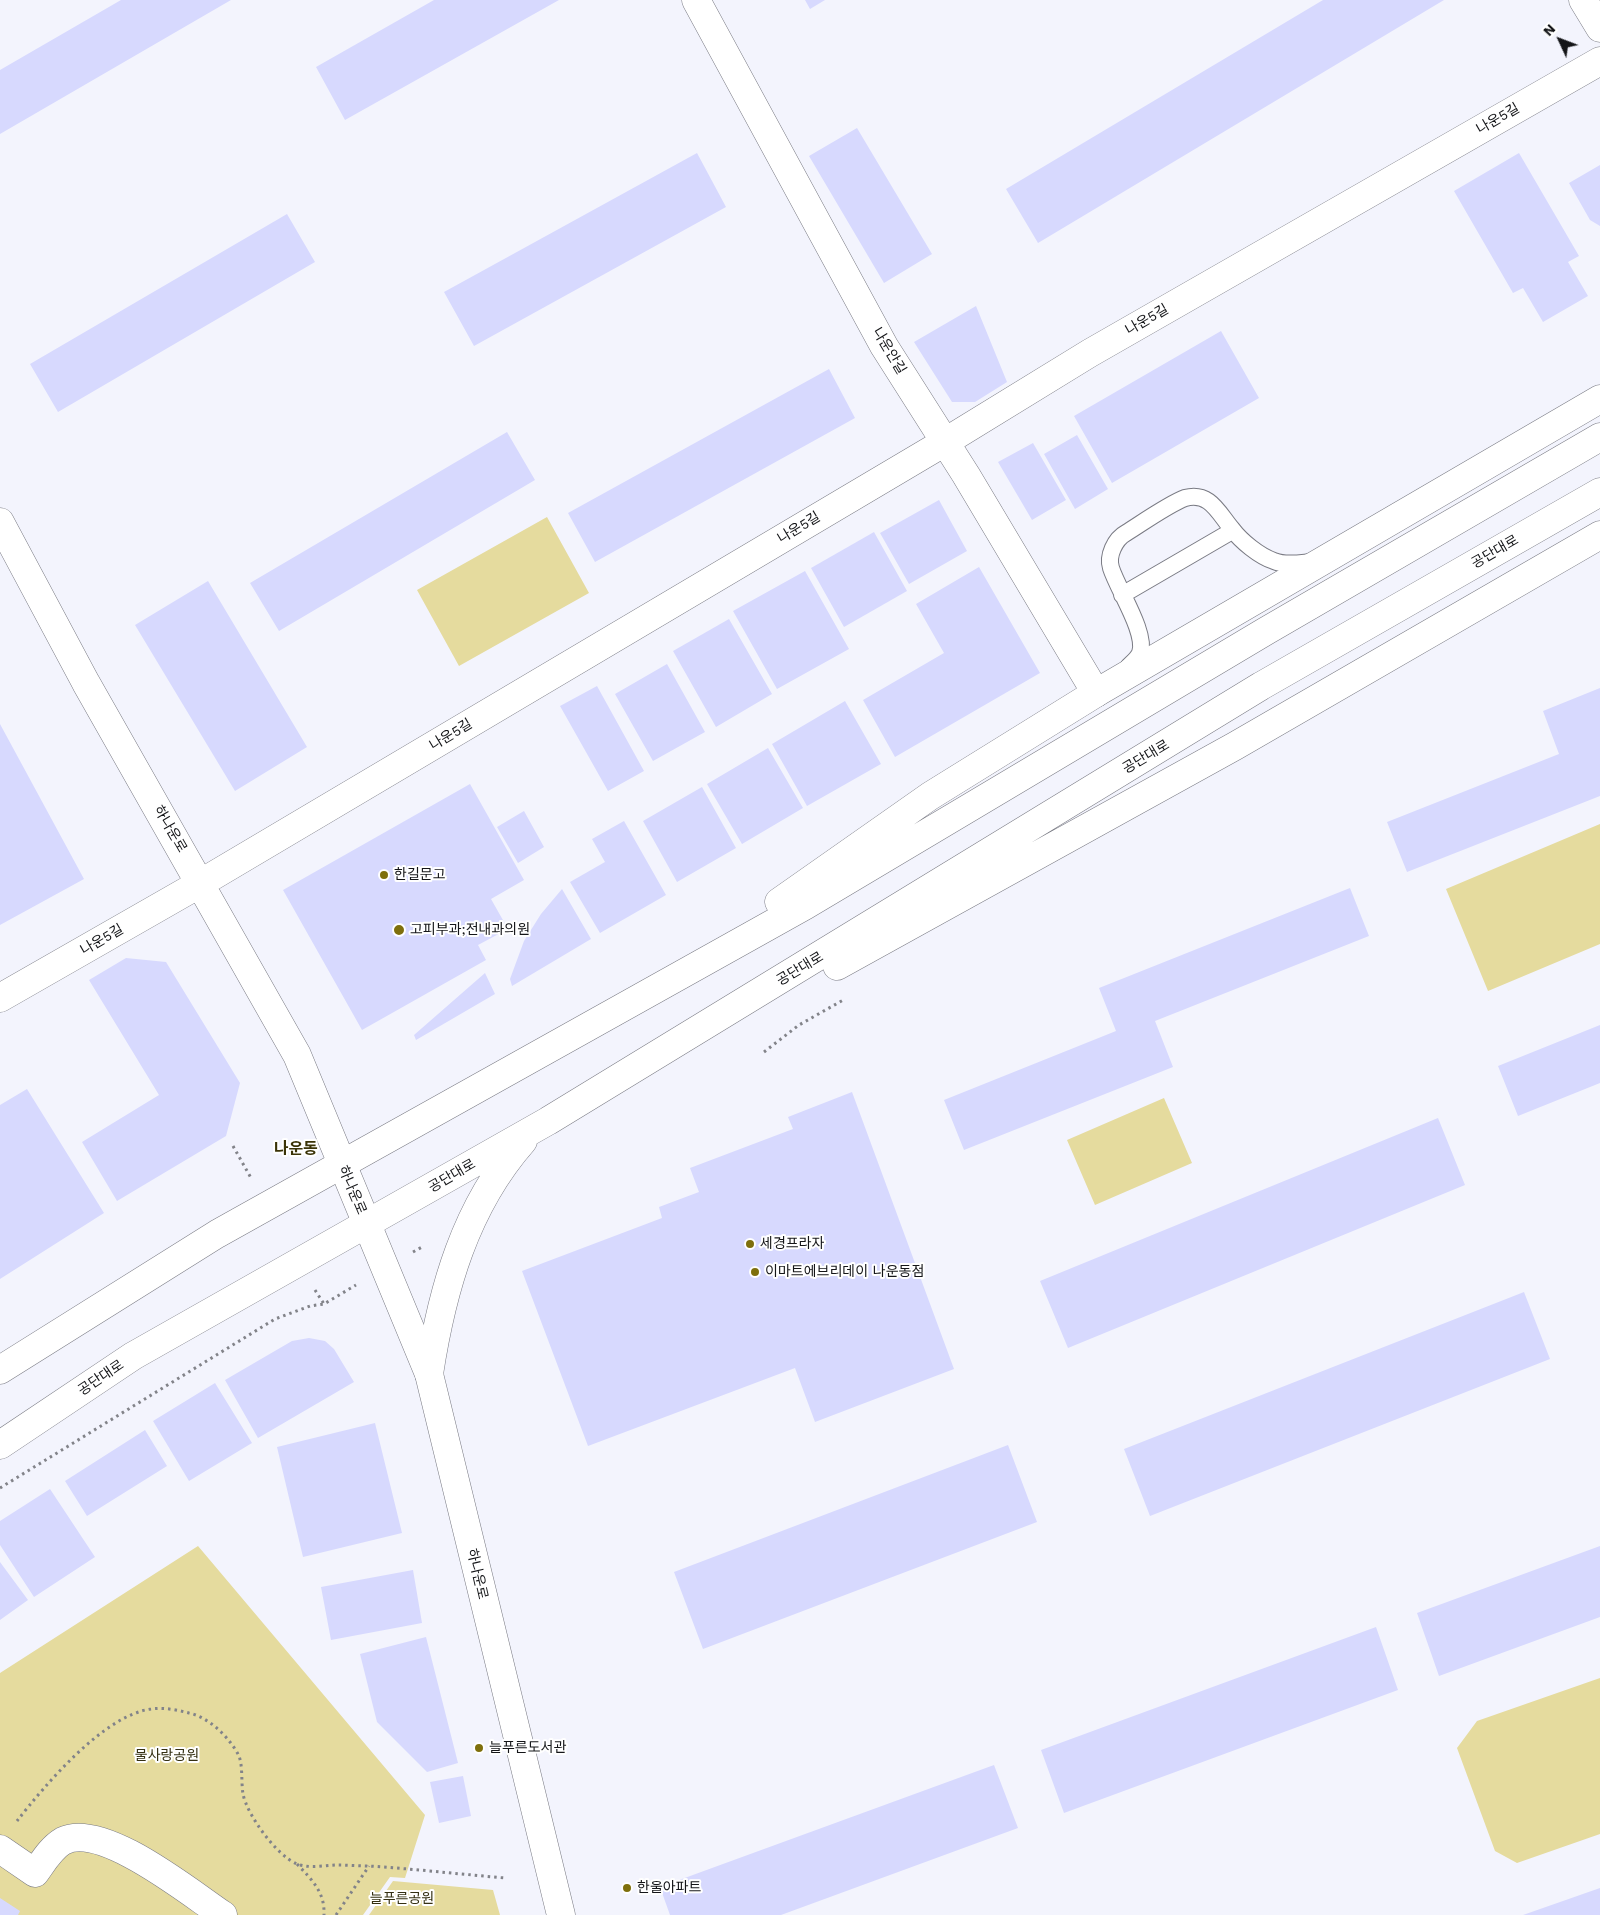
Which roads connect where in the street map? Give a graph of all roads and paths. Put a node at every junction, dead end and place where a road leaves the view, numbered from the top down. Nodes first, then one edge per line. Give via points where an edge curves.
1 (696, 0) edge
2 (1583, 0) edge
3 (1600, 28) edge
4 (1600, 61) edge
5 (1600, 399) edge
6 (1600, 437) edge
7 (945, 442) junction
8 (1600, 492) edge
9 (0, 522) edge
10 (1232, 530) junction
11 (1600, 535) edge
12 (1321, 561) junction
13 (1122, 595) junction
14 (1106, 687) junction
15 (201, 883) junction
16 (0, 998) edge
17 (620, 1010) junction
18 (548, 1122) junction
19 (341, 1164) junction
20 (367, 1225) junction
21 (324, 1304) dead end
22 (0, 1370) edge
23 (429, 1374) junction
24 (0, 1445) edge
25 (0, 1488) edge
26 (16, 1823) dead end
27 (0, 1850) edge
28 (296, 1864) junction
29 (369, 1866) junction
30 (505, 1878) dead end
31 (223, 1915) edge
32 (324, 1915) edge
33 (336, 1915) edge
34 (560, 1915) edge

1 - 7 street, 나운안길 via 884,346
2 - 3 street
4 - 7 street, 나운5길 via 1090,353
5 - 12 street
6 - 17 street via 806,905
7 - 14 street, 나운안길
7 - 15 street, 나운5길
8 - 18 street, 공단대로 via 1262,686
9 - 15 street, 하나운로 via 86,683
10 - 12 lane via 1274,562
10 - 13 lane
10 - 13 lane via 1210,502 1198,497 1185,498 1121,536 1112,549 1110,565
11 - 18 street via 1235,746 892,937
12 - 14 street
13 - 14 lane via 1142,639 1140,654
14 - 17 street via 930,796
15 - 16 street, 나운5길
15 - 19 street, 하나운로 via 298,1055
17 - 19 street
18 - 20 street, 공단대로
18 - 23 street via 526,1138 506,1161 466,1230 437,1324
19 - 20 street, 하나운로
19 - 22 street via 217,1234
20 - 23 street, 하나운로
20 - 24 street, 공단대로 via 134,1356
21 - 25 path via 275,1319
23 - 34 street, 하나운로
26 - 28 path via 69,1761 100,1734 136,1714 151,1709 173,1709 198,1715 218,1729 232,1745 240,1758 243,1796 254,1822
27 - 31 street via 35,1873 64,1840 82,1837 104,1841 127,1851
28 - 29 path via 314,1867
28 - 32 path via 316,1884 325,1901
29 - 30 path
29 - 33 path

